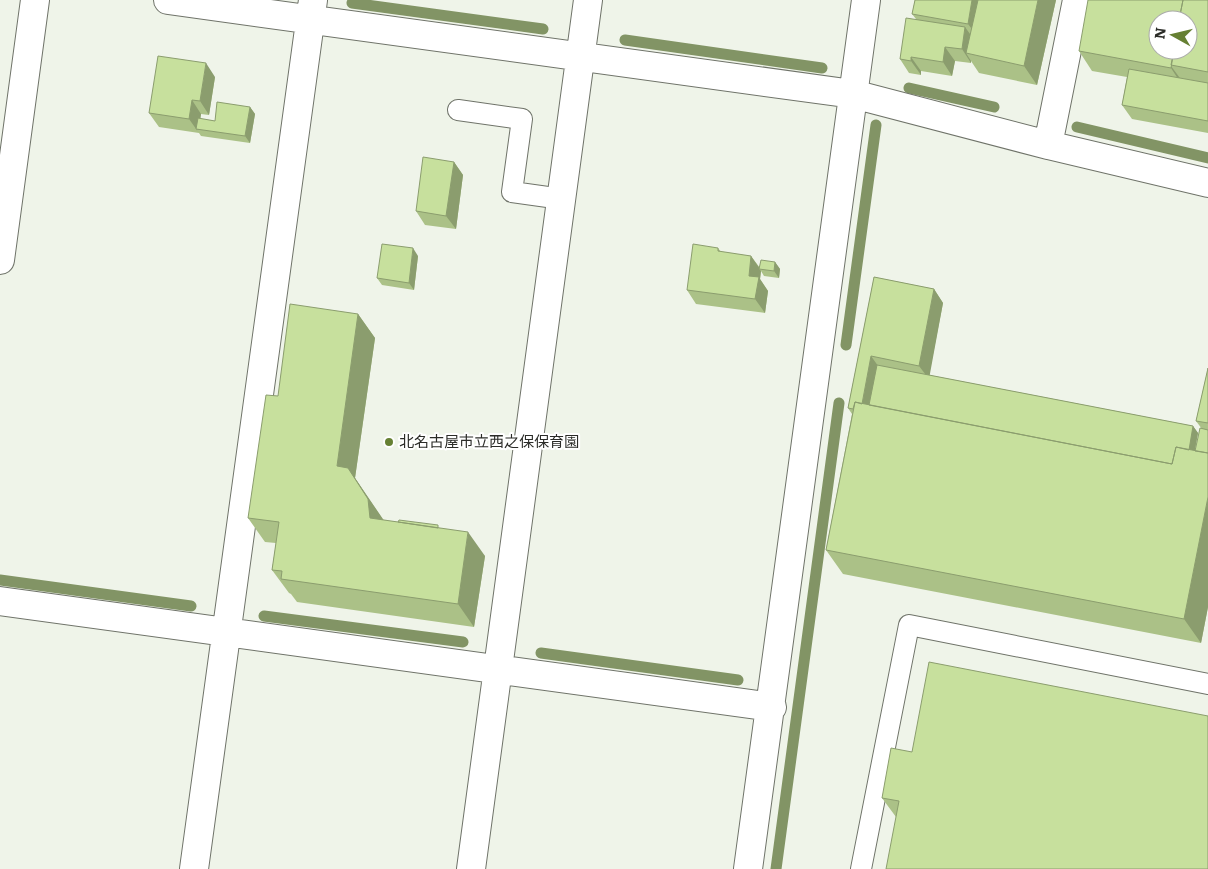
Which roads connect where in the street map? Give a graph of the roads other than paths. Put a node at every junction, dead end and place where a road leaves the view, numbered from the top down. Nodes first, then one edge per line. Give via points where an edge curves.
1 (36, 0) edge
2 (168, 0) edge
3 (588, 0) edge
4 (866, 0) edge
5 (1077, 0) edge
6 (312, 10) edge
7 (580, 57) junction
8 (853, 94) junction
9 (458, 110) dead end
10 (1048, 145) junction
11 (1208, 183) edge
12 (562, 199) junction
13 (0, 260) edge
14 (0, 601) edge
15 (226, 633) junction
16 (498, 670) junction
17 (1208, 684) edge
18 (772, 707) junction
19 (194, 869) edge
20 (472, 869) edge
21 (748, 869) edge
22 (861, 869) edge

1 - 13 street
2 - 6 street
3 - 7 street
4 - 8 street
5 - 10 street
6 - 7 street
6 - 15 street
7 - 8 street
7 - 12 street
8 - 10 street
8 - 18 street
9 - 12 lane via 522,119 512,192
10 - 11 street
12 - 16 street
14 - 15 street
15 - 16 street
15 - 19 street
16 - 18 street
16 - 20 street
17 - 22 lane via 909,625
18 - 21 street

